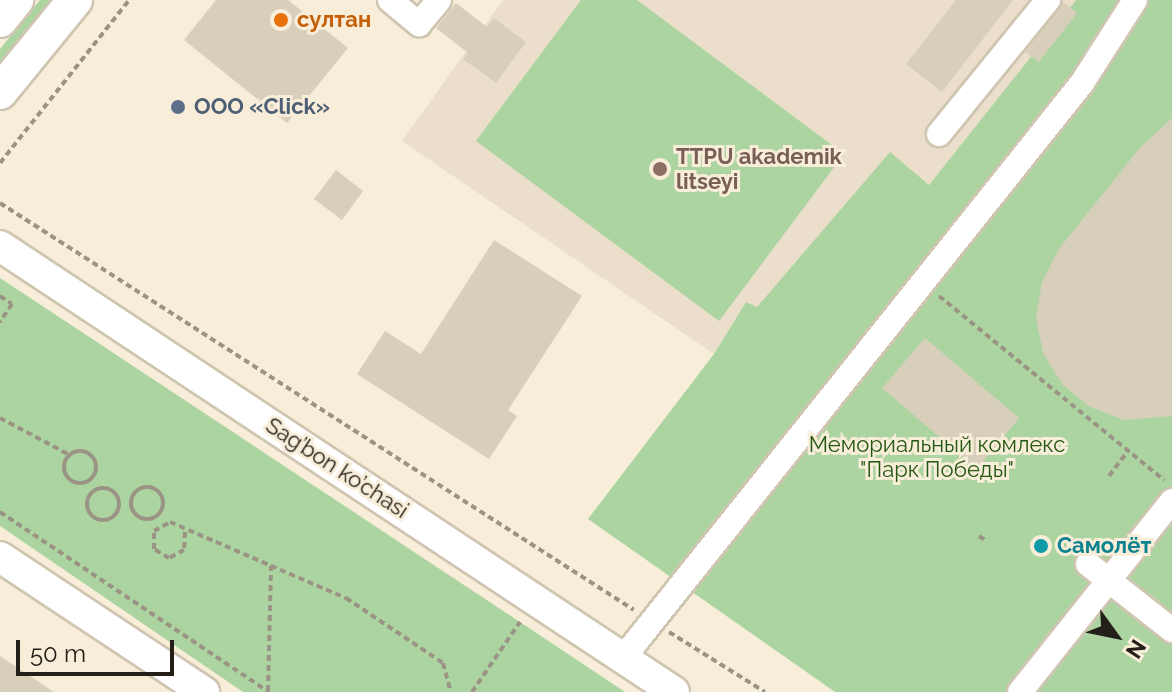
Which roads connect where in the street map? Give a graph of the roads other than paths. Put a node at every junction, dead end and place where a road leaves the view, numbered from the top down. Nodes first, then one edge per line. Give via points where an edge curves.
1 (16, 0) edge
2 (75, 0) edge
3 (390, 0) edge
4 (439, 0) edge
5 (1048, 0) edge
6 (1135, 0) edge
7 (0, 20) edge
8 (0, 92) edge
9 (939, 134) dead end
10 (0, 246) edge
11 (1172, 501) edge
12 (0, 557) edge
13 (1088, 564) dead end
14 (1109, 580) junction
15 (1172, 630) edge
16 (623, 658) junction
17 (204, 692) edge
18 (674, 692) edge
19 (1020, 692) edge

1 - 7 highway
2 - 8 highway
3 - 4 street via 419,24
5 - 9 street
6 - 16 street via 1082,83
10 - 16 main road, Sag’bon ko’chasi
11 - 14 street
12 - 17 main road
13 - 14 street
14 - 15 street
14 - 19 street
16 - 18 main road, Sag’bon ko’chasi

